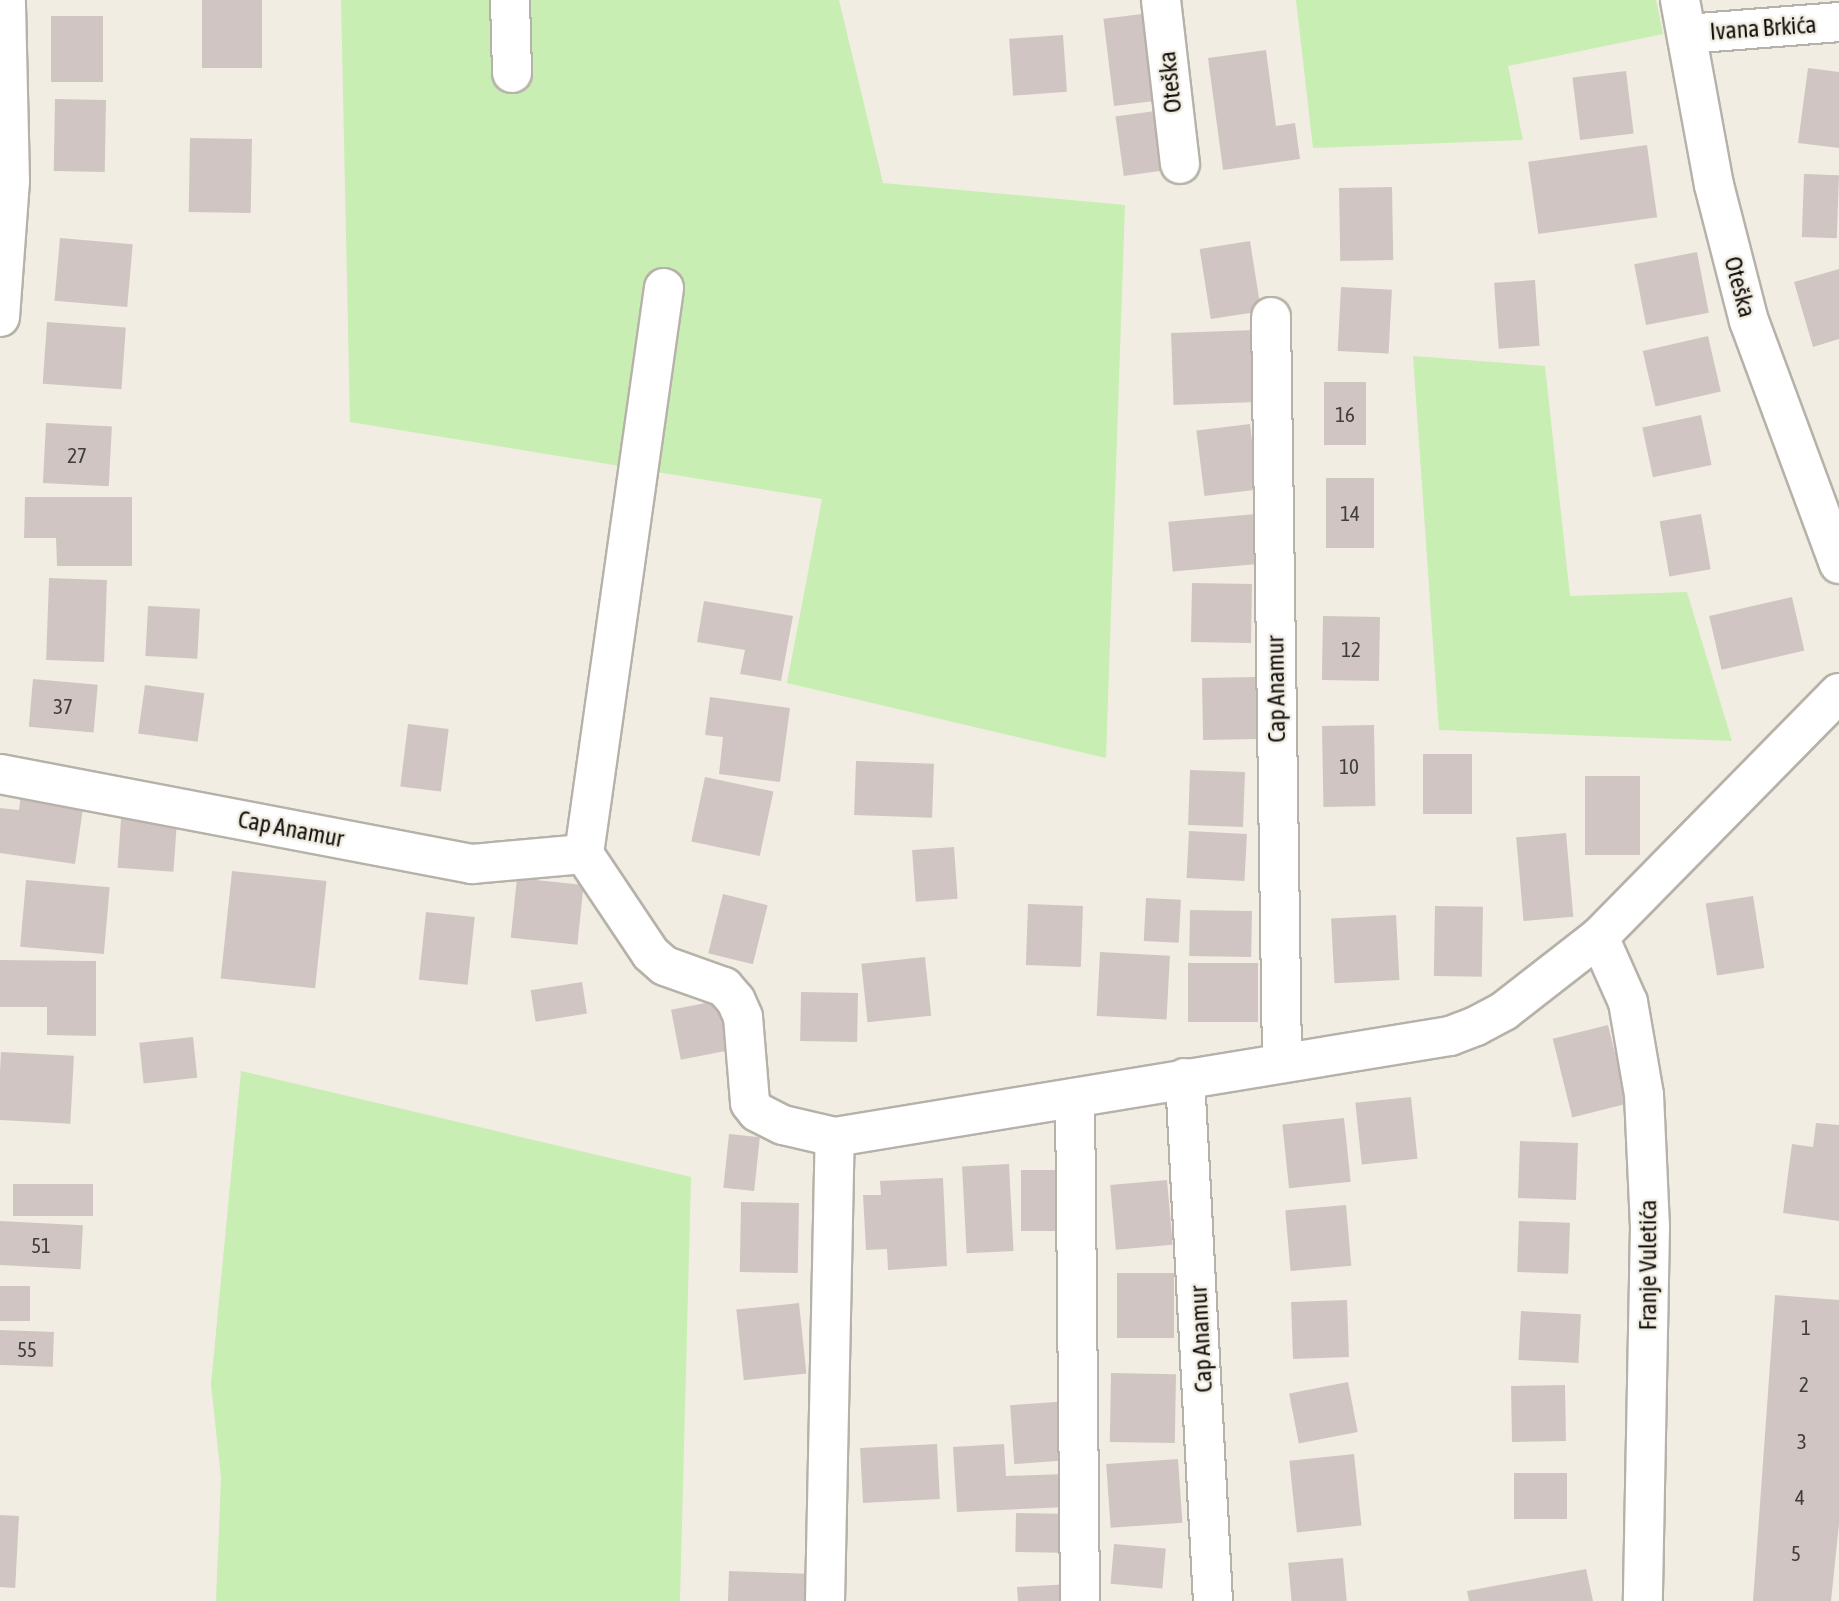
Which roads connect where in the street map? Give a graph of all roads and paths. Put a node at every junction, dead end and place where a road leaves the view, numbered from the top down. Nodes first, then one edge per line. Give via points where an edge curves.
1 (6, 0) edge
2 (510, 0) edge
3 (1161, 0) edge
4 (1684, 17) edge
5 (1839, 22) edge
6 (512, 73) dead end
7 (1180, 163) dead end
8 (664, 288) dead end
9 (0, 317) edge
10 (1271, 317) dead end
11 (1839, 564) edge
12 (1839, 693) edge
13 (0, 774) edge
14 (584, 854) junction
15 (1599, 937) junction
16 (1282, 1060) junction
17 (1185, 1078) junction
18 (1075, 1098) junction
19 (835, 1137) junction
20 (825, 1601) edge
21 (1080, 1601) edge
22 (1213, 1601) edge
23 (1643, 1601) edge

1 - 9 street via 10,181
2 - 6 street
3 - 7 street, Oteška
4 - 5 street, Ivana Brkića
4 - 11 street, Oteška via 1714,185 1749,321
8 - 14 street
10 - 16 street, Cap Anamur
12 - 15 street
13 - 14 street, Cap Anamur via 472,864
14 - 19 street via 651,954 665,965 724,987 736,1001 743,1017 747,1089 757,1112 783,1125
15 - 16 street via 1504,1011 1476,1026 1450,1035
15 - 23 street, Franje Vuletića via 1628,1002 1644,1095 1650,1227
16 - 17 street
17 - 18 street
17 - 22 street, Cap Anamur
18 - 19 street
18 - 21 street
19 - 20 street

